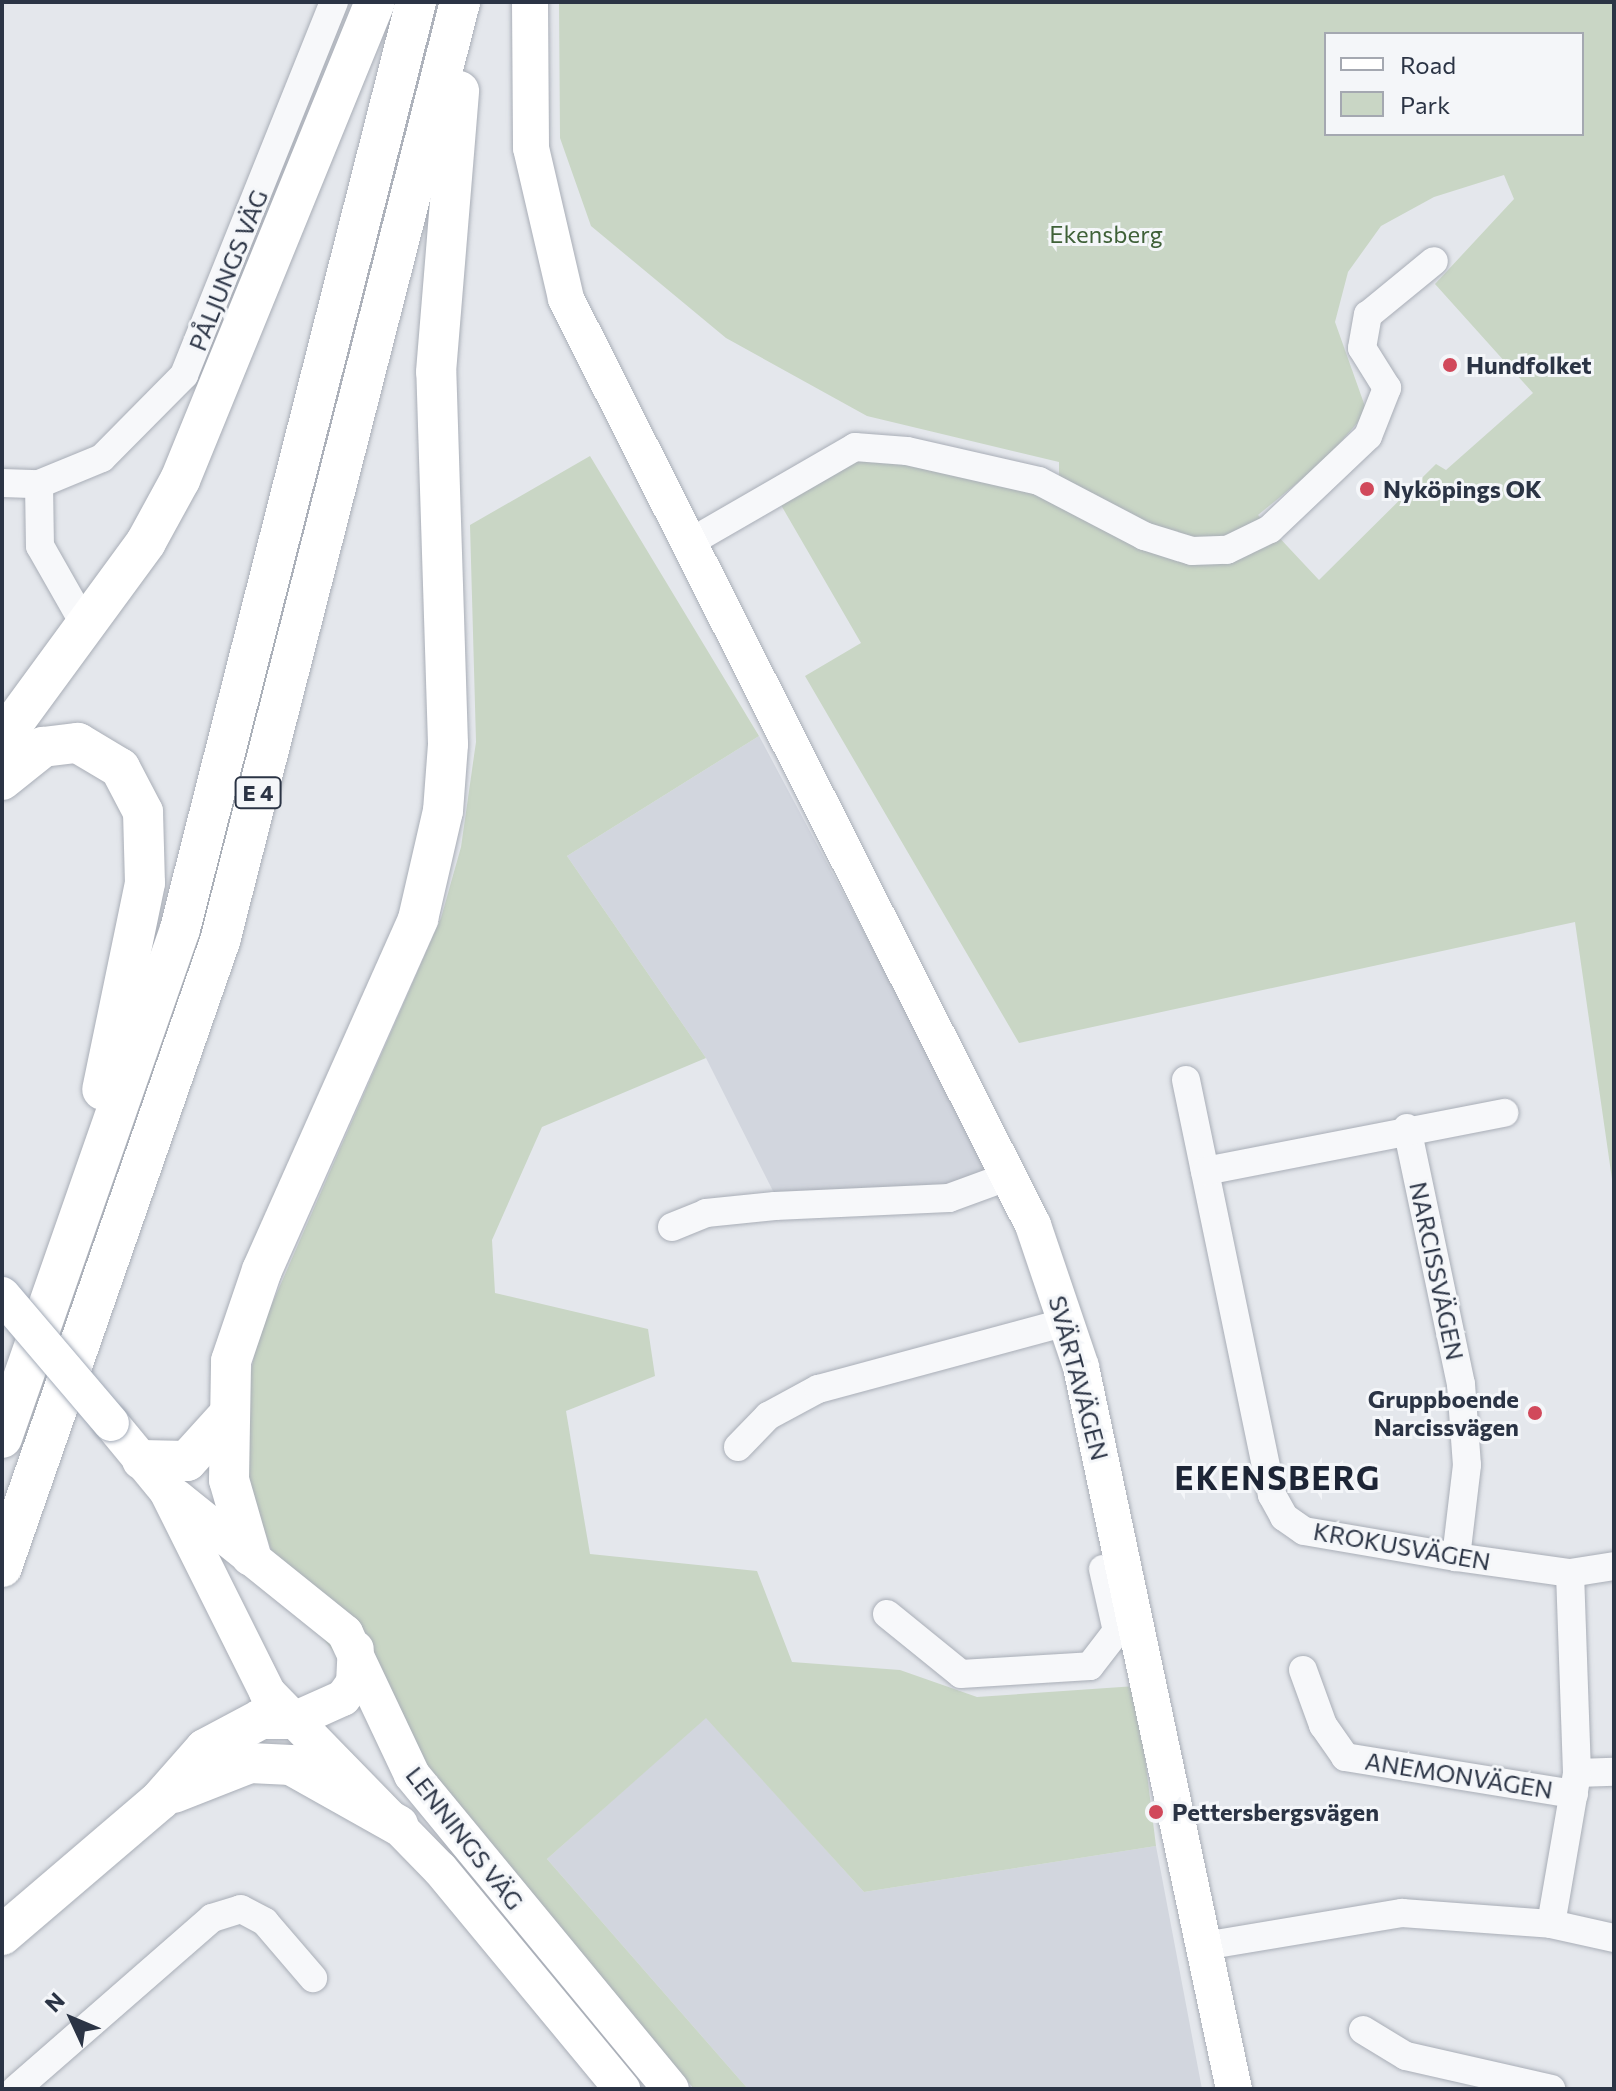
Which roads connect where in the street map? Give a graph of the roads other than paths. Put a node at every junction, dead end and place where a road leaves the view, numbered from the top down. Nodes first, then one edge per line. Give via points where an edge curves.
1 (334, 2) edge
2 (375, 2) edge
3 (416, 2) edge
4 (460, 2) edge
5 (469, 2) edge
6 (530, 2) edge
7 (1434, 261) dead end
8 (2, 483) edge
9 (39, 484) junction
10 (687, 544) junction
11 (86, 627) junction
12 (2, 739) edge
13 (2, 780) edge
14 (1186, 1080) dead end
15 (1504, 1113) dead end
16 (1407, 1128) junction
17 (1205, 1171) junction
18 (1009, 1176) junction
19 (672, 1227) dead end
20 (67, 1255) junction
21 (2, 1295) edge
22 (1066, 1322) junction
23 (226, 1418) junction
24 (2, 1438) edge
25 (738, 1447) dead end
26 (142, 1460) junction
27 (167, 1491) junction
28 (251, 1556) junction
29 (1456, 1557) junction
30 (1614, 1566) edge
31 (2, 1567) edge
32 (1103, 1569) dead end
33 (1570, 1573) junction
34 (887, 1614) dead end
35 (1128, 1630) junction
36 (356, 1649) junction
37 (1303, 1670) dead end
38 (296, 1719) junction
39 (1614, 1772) edge
40 (1576, 1783) junction
41 (160, 1800) junction
42 (398, 1825) junction
43 (1551, 1924) junction
44 (2, 1935) edge
45 (1614, 1938) edge
46 (1204, 1946) junction
47 (313, 1978) dead end
48 (1363, 2030) dead end
49 (16, 2089) edge
50 (622, 2089) edge
51 (671, 2089) edge
52 (1234, 2089) edge
53 (1551, 2089) edge

1 - 9 street, PÅLJUNGS VÄG via 184,375 102,458
2 - 11 highway via 209,420 146,542
3 - 20 highway, E 4 via 180,929
4 - 31 highway, E 4 via 220,941
5 - 23 highway via 438,305 448,744 434,866 375,1021 241,1322
6 - 10 main road, SVÄRTAVÄGEN via 531,148 546,234 593,363
7 - 10 street via 1368,315 1362,348 1387,388 1368,436 1270,529 1227,550 1192,551 1144,536 1039,481 907,451 855,447
8 - 9 street, PÅLJUNGS VÄG
9 - 11 street via 40,546
10 - 18 main road, SVÄRTAVÄGEN
11 - 12 highway
13 - 20 highway via 43,747 95,749 129,780 147,835 145,883
14 - 17 street, KROKUSVÄGEN
15 - 16 street
16 - 17 street
16 - 29 street, NARCISSVÄGEN via 1461,1384 1467,1465
17 - 29 street, KROKUSVÄGEN via 1272,1495 1284,1517 1304,1531
18 - 19 street via 949,1198 720,1212
18 - 22 main road, SVÄRTAVÄGEN
20 - 24 highway, E 4
21 - 26 main road, bridge
22 - 25 street via 818,1389 768,1416
22 - 35 main road, SVÄRTAVÄGEN
23 - 26 highway via 187,1461
23 - 28 highway via 234,1505
26 - 27 main road
27 - 28 main road, LENNINGS VÄG
27 - 38 main road, LENNINGS VÄG via 212,1570 238,1640 267,1692
28 - 36 main road, LENNINGS VÄG via 323,1609
29 - 33 street, KROKUSVÄGEN
30 - 33 street, KROKUSVÄGEN
32 - 35 street
33 - 40 street
34 - 35 street via 961,1674 1090,1666
35 - 46 main road, SVÄRTAVÄGEN
36 - 38 main road via 354,1683 343,1698
36 - 51 main road, LENNINGS VÄG via 412,1775
37 - 40 street, ANEMONVÄGEN via 1323,1725 1345,1757
38 - 41 highway via 239,1727 205,1749
38 - 42 main road, LENNINGS VÄG
39 - 40 street
40 - 43 street
41 - 42 highway via 250,1763 291,1765
41 - 44 highway
42 - 50 main road, LENNINGS VÄG via 535,1976
43 - 45 street
43 - 46 street via 1402,1913
46 - 52 main road, SVÄRTAVÄGEN
47 - 49 street via 265,1922 241,1909 212,1918
48 - 53 street via 1406,2056

